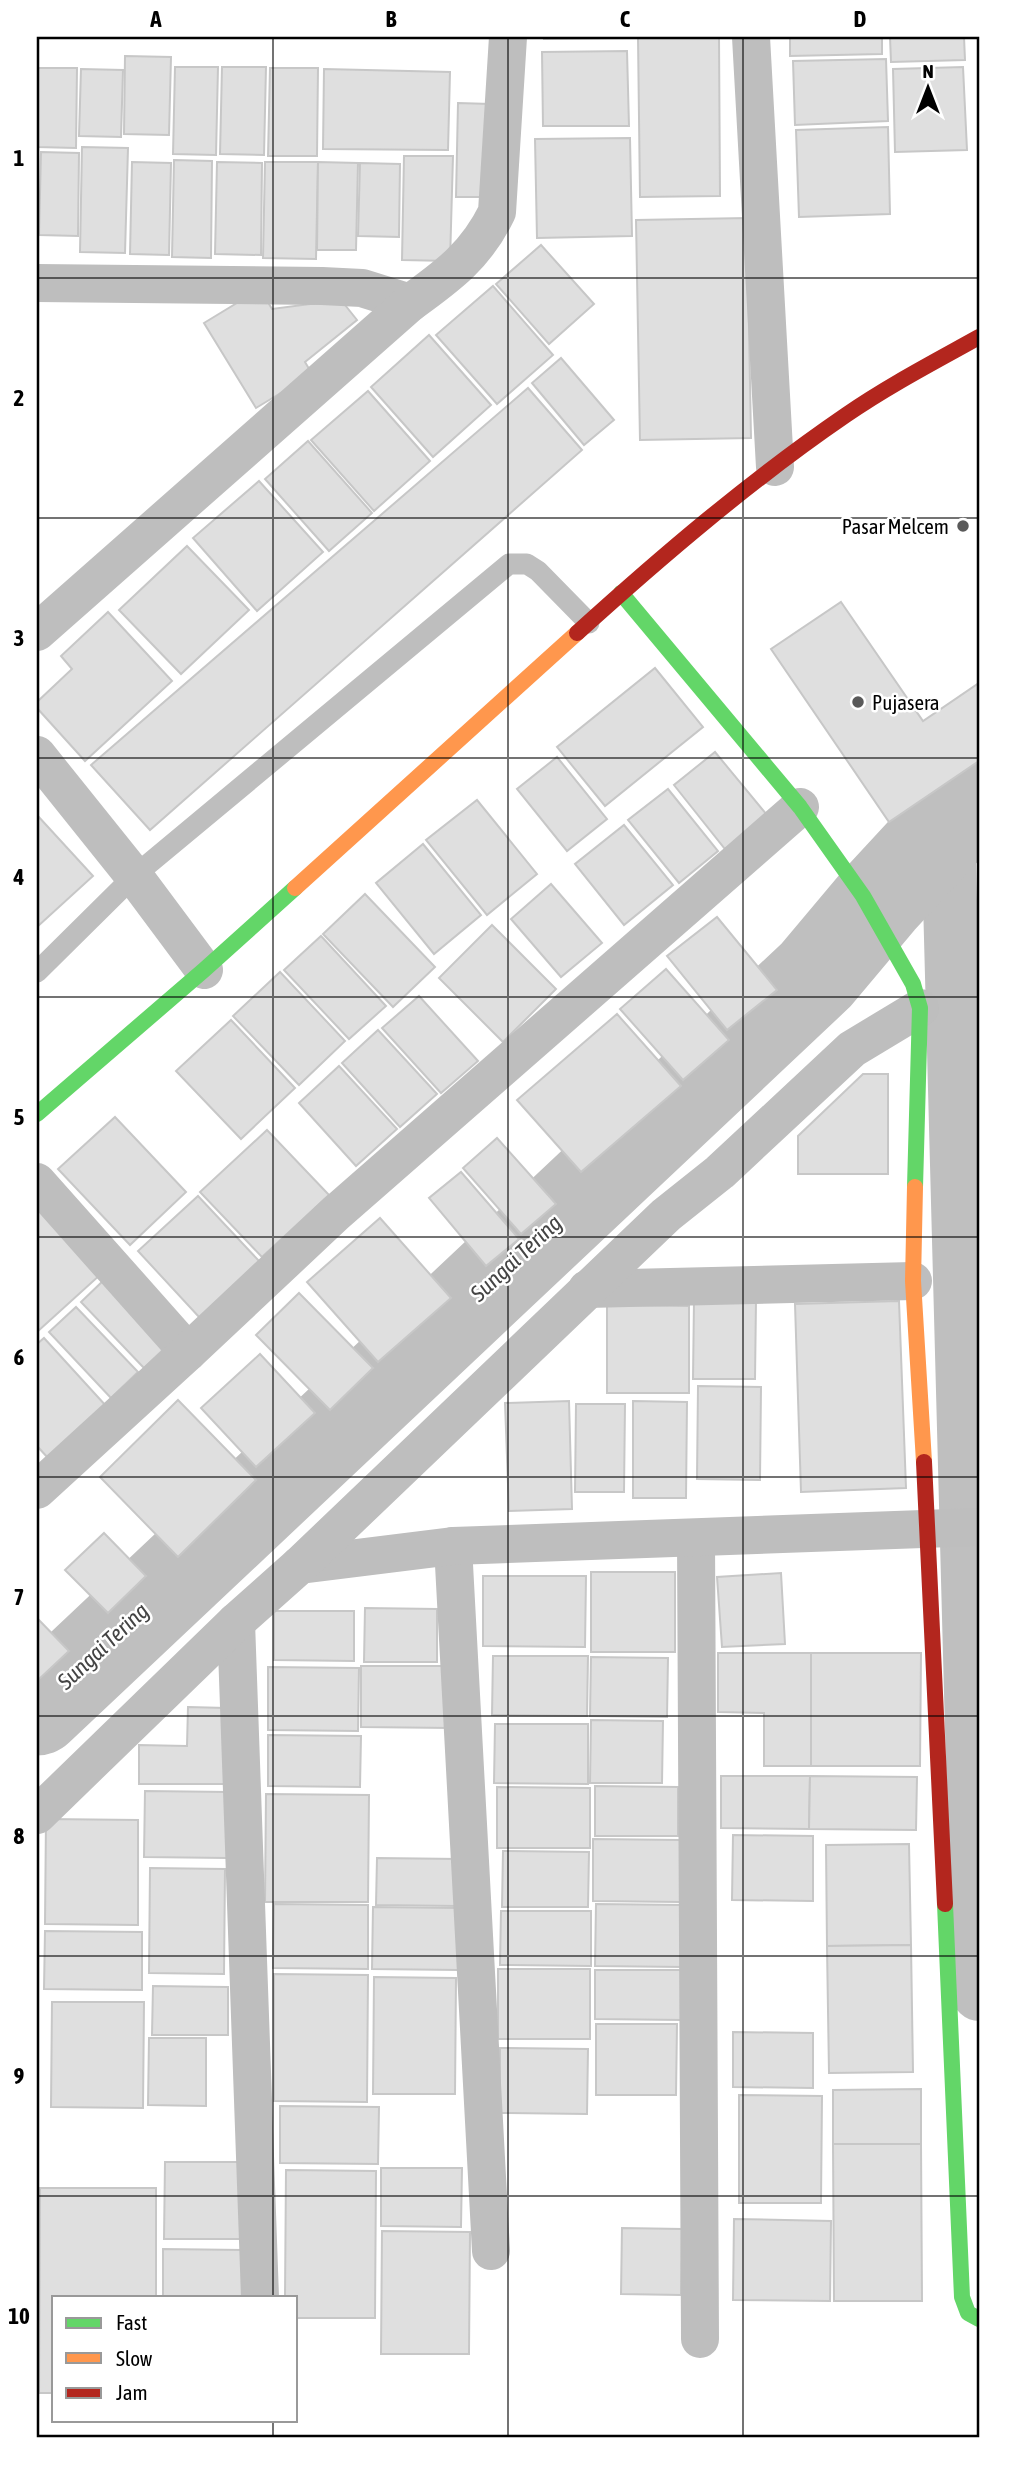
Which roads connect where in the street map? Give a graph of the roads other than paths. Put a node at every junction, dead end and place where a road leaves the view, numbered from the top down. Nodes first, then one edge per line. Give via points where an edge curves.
1 (508, 37) edge
2 (751, 37) edge
3 (37, 283) edge
4 (411, 303) junction
5 (979, 338) edge
6 (775, 467) junction
7 (621, 593) junction
8 (589, 624) junction
9 (37, 632) edge
10 (37, 755) edge
11 (800, 807) junction
12 (134, 876) junction
13 (204, 970) junction
14 (37, 972) edge
15 (917, 996) junction
16 (37, 1114) edge
17 (37, 1182) edge
18 (913, 1281) junction
19 (587, 1289) junction
20 (188, 1352) junction
21 (37, 1490) edge
22 (979, 1527) edge
23 (934, 1528) junction
24 (696, 1538) junction
25 (453, 1546) junction
26 (300, 1565) junction
27 (236, 1622) junction
28 (37, 1815) edge
29 (491, 2251) dead end
30 (260, 2296) edge
31 (979, 2319) edge
32 (700, 2340) dead end

1 - 4 street via 498,212 472,251
2 - 6 street
3 - 4 street via 362,288
4 - 9 street
5 - 6 street via 918,370
6 - 7 street
7 - 8 street
7 - 11 street
8 - 12 lane via 538,571 527,564 509,564
8 - 13 street
10 - 12 street
11 - 15 street via 863,895
11 - 20 street via 337,1213
12 - 13 street
12 - 14 lane
13 - 16 street
15 - 18 street
15 - 19 street via 852,1049
17 - 20 street
18 - 19 street
18 - 23 street
19 - 26 street
20 - 21 street
22 - 23 street
23 - 24 street
23 - 31 street via 962,2297 968,2313
24 - 25 street
24 - 32 street
25 - 26 street
25 - 29 street
26 - 27 street
27 - 28 street
27 - 30 street

